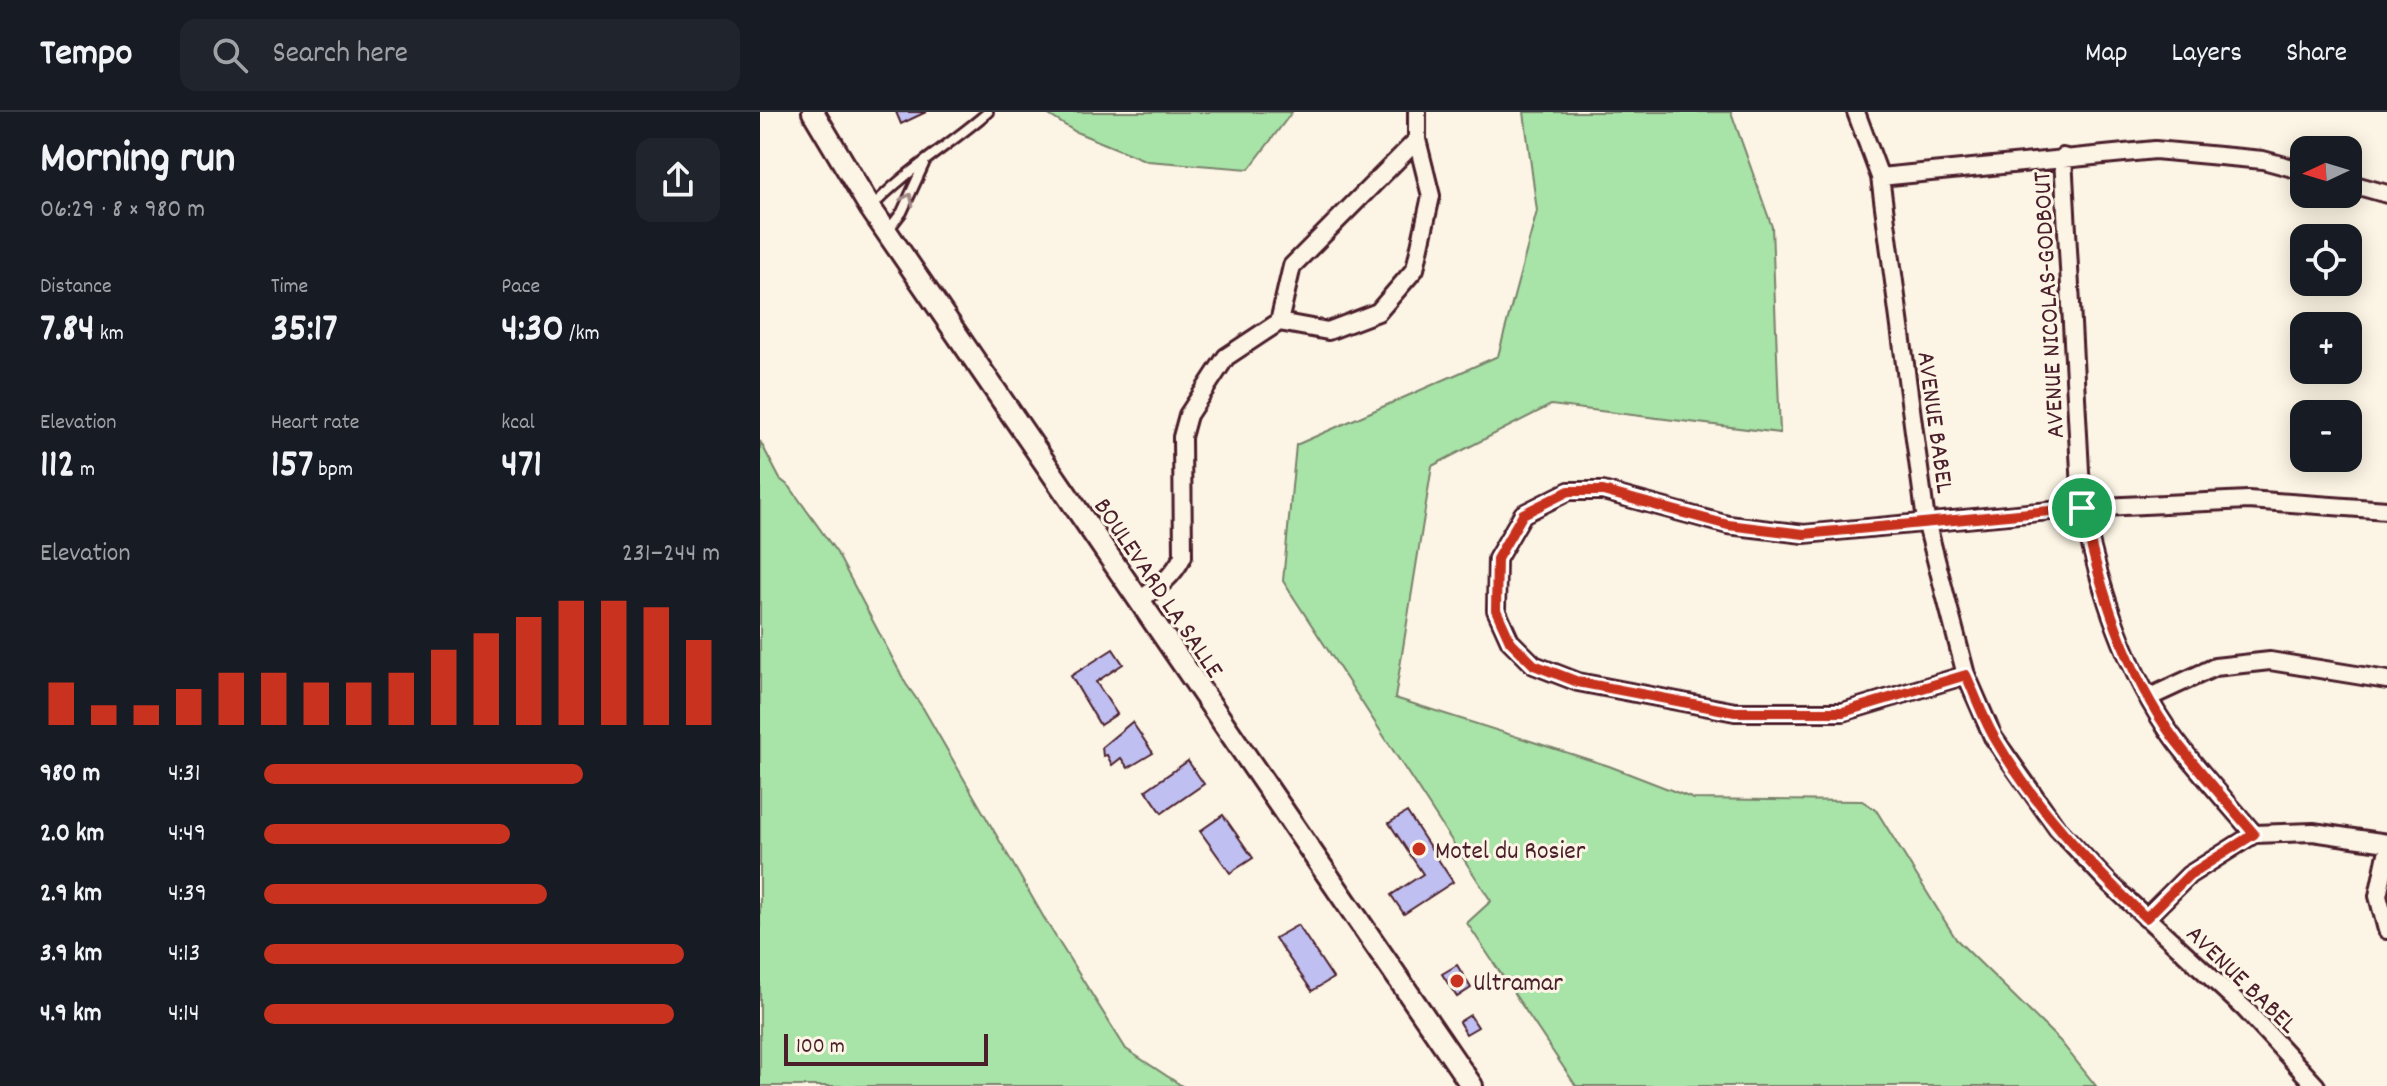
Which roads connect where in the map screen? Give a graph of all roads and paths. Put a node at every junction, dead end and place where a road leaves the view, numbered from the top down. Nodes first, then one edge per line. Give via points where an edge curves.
1 (813, 112) edge
2 (988, 112) edge
3 (1417, 112) edge
4 (1856, 112) edge
5 (1417, 140) junction
6 (2063, 157) junction
7 (924, 163) junction
8 (2290, 167) edge
9 (1880, 177) junction
10 (2362, 187) edge
11 (2387, 194) edge
12 (871, 209) junction
13 (886, 232) junction
14 (1279, 322) junction
15 (2082, 508) junction
16 (2387, 510) edge
17 (1926, 521) junction
18 (1138, 601) junction
19 (1966, 675) junction
20 (2387, 680) edge
21 (2150, 697) junction
22 (2254, 834) junction
23 (2387, 843) edge
24 (2387, 854) edge
25 (2146, 918) junction
26 (2387, 930) edge
27 (1472, 1086) edge
28 (2316, 1086) edge

1 - 12 street, BOULEVARD LA SALLE
2 - 7 lane
3 - 5 street
4 - 9 street, AVENUE BABEL
5 - 14 street via 1292,266
5 - 14 street via 1431,196 1415,269 1378,312 1328,331
6 - 8 street via 2155,150
6 - 9 street
6 - 15 street, AVENUE NICOLAS-GODBOUT
7 - 12 lane
13 -> 7 lane via 902,212
9 - 17 street, AVENUE BABEL
10 - 11 street
12 - 13 street, BOULEVARD LA SALLE
13 - 18 street, BOULEVARD LA SALLE
14 - 18 street via 1226,357 1188,415 1182,437 1183,556 1163,584
15 - 16 street via 2248,500
15 - 17 street
15 - 21 street, AVENUE NICOLAS-GODBOUT via 2117,632
17 - 19 street, AVENUE BABEL
17 - 19 street via 1804,534 1728,525 1603,491 1569,491 1523,514 1497,559 1496,610 1510,641 1534,665 1578,682 1735,712 1843,712
18 - 27 street, BOULEVARD LA SALLE
19 - 25 street, AVENUE BABEL via 1993,737 2057,828
20 - 21 street via 2270,661 2215,667
21 - 22 street, AVENUE NICOLAS-GODBOUT via 2174,738
22 - 23 street via 2313,832
22 - 25 street via 2189,875
24 - 26 street via 2378,896
25 - 28 street, AVENUE BABEL via 2245,1009

